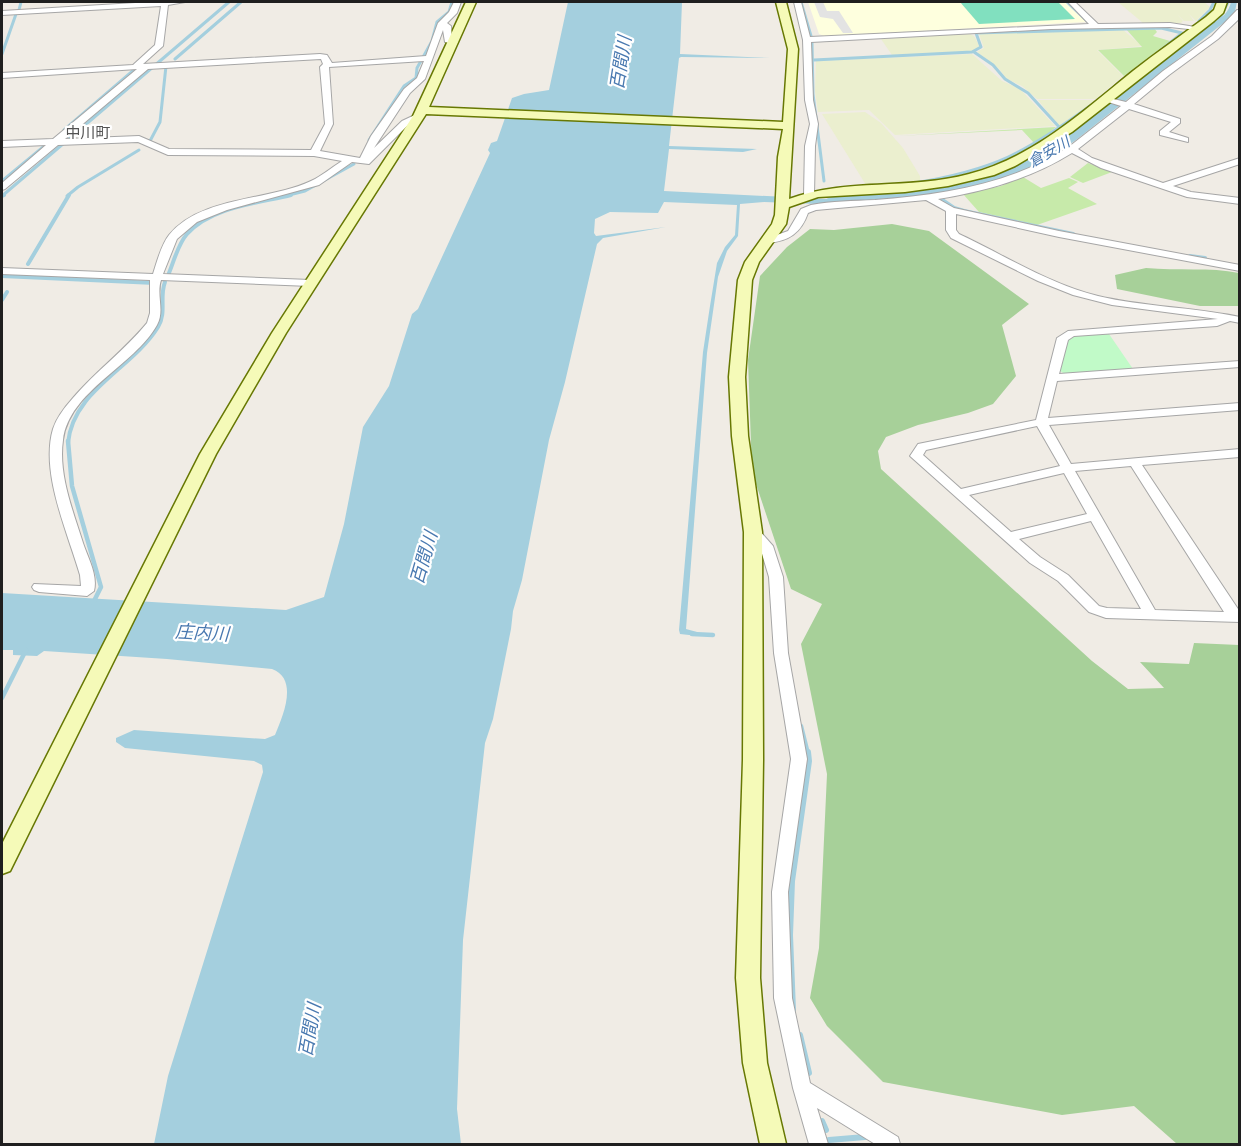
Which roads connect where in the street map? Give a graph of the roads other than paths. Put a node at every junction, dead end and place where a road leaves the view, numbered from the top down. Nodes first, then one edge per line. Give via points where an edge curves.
1 (165, 2) edge
2 (181, 2) edge
3 (457, 2) edge
4 (471, 2) edge
5 (781, 2) edge
6 (797, 2) edge
7 (805, 2) edge
8 (1071, 2) edge
9 (1222, 2) edge
10 (2, 13) edge
11 (1212, 20) junction
12 (1233, 20) edge
13 (442, 23) junction
14 (1096, 26) junction
15 (1198, 28) junction
16 (818, 39) junction
17 (807, 40) junction
18 (454, 42) junction
19 (425, 58) junction
20 (327, 64) junction
21 (148, 66) junction
22 (135, 68) junction
23 (2, 75) edge
24 (1111, 100) junction
25 (1128, 105) junction
26 (420, 113) junction
27 (789, 126) junction
28 (54, 141) junction
29 (1185, 141) dead end
30 (1051, 143) junction
31 (2, 144) edge
32 (1072, 149) junction
33 (314, 153) junction
34 (351, 159) junction
35 (1239, 161) edge
36 (363, 162) junction
37 (1163, 186) junction
38 (2, 187) edge
39 (916, 187) junction
40 (809, 195) junction
41 (934, 197) junction
42 (1239, 201) edge
43 (783, 204) junction
44 (951, 210) junction
45 (768, 240) junction
46 (1239, 268) edge
47 (2, 271) edge
48 (156, 281) junction
49 (310, 283) junction
50 (1234, 319) edge
51 (1239, 364) edge
52 (1052, 378) junction
53 (1239, 406) edge
54 (1041, 422) junction
55 (1239, 453) edge
56 (1134, 462) junction
57 (1067, 468) junction
58 (961, 493) junction
59 (1094, 516) junction
60 (753, 532) junction
61 (1009, 537) junction
62 (39, 587) dead end
63 (1150, 614) junction
64 (1237, 617) edge
65 (2, 866) edge
66 (801, 1088) junction
67 (773, 1144) edge
68 (818, 1144) edge
69 (891, 1144) edge

1 - 2 street
1 - 10 street
1 - 22 street via 159,45
3 - 13 street via 453,13
4 - 18 street
5 - 27 street via 793,49
6 - 17 street
7 - 16 street
8 - 14 street
9 - 11 street
11 - 12 street
11 - 15 street
12 - 25 street
13 - 18 street via 447,26 448,40
13 - 19 street
14 - 15 street
14 - 16 street
15 - 24 street
16 - 17 street
17 - 40 street via 814,124
18 - 26 street
19 - 20 street
19 - 36 street via 421,79 407,91
20 - 21 street via 320,56
20 - 33 street via 324,67 328,124
21 - 22 street
21 - 28 street
22 - 23 street
24 - 25 street
24 - 30 street
25 - 29 street via 1177,121 1163,133
25 - 32 street
26 - 27 street via 443,110
26 - 36 street
26 - 49 street
27 - 43 street
28 - 31 street
28 - 33 street via 138,139 177,153
28 - 38 street
30 - 32 street
30 - 39 street via 992,171
32 - 37 street via 1089,160
32 - 41 street via 999,183
33 - 34 street
34 - 36 street
34 - 48 street via 305,188 224,208 194,220 172,238
35 - 37 street
37 - 42 street via 1190,195
39 - 40 street
39 - 41 street
40 - 43 street via 796,203
41 - 44 street
41 - 45 street via 814,207 804,211 800,225 791,235
43 - 45 street via 779,224
44 - 46 street
44 - 50 street via 951,230 955,236 1078,294
45 - 60 street via 745,280 738,343 737,408
47 - 48 street
48 - 49 street
48 - 62 street via 152,324 75,404 59,428 56,441 63,498 87,576 87,591
49 - 65 street via 208,454
50 - 52 street via 1072,333 1063,338
51 - 52 street
52 - 54 street
53 - 54 street
54 - 57 street
54 - 58 street via 922,447 916,456
55 - 56 street
56 - 57 street
56 - 64 street
57 - 58 street
57 - 59 street
58 - 61 street
59 - 61 street
59 - 63 street
60 - 66 street via 766,546 776,577 782,663 799,759 780,892 783,998
60 - 67 street via 748,978 755,1062
61 - 63 street via 1063,578 1094,609
63 - 64 street
66 - 68 street
66 - 69 street

